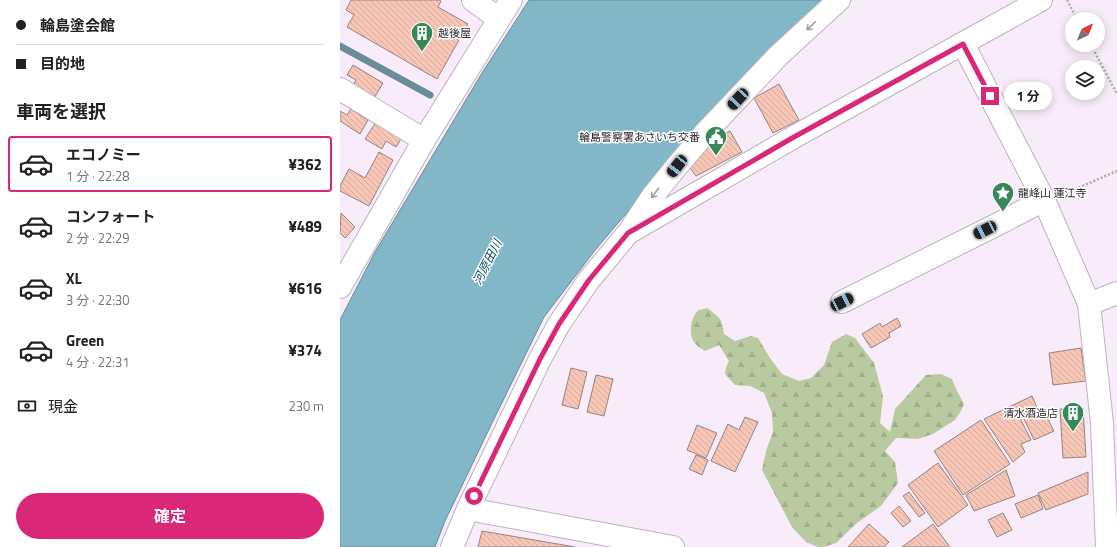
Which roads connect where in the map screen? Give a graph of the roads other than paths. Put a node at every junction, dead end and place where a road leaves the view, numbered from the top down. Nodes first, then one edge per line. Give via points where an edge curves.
1 (473, 0) edge
2 (511, 0) edge
3 (840, 0) edge
4 (1040, 0) edge
5 (499, 19) junction
6 (963, 44) junction
7 (340, 89) edge
8 (424, 140) junction
9 (1044, 201) junction
10 (628, 233) junction
11 (340, 287) edge
12 (1117, 293) edge
13 (842, 302) dead end
14 (1089, 304) junction
15 (1110, 422) edge
16 (468, 509) junction
17 (452, 547) edge
18 (673, 547) edge
19 (1107, 547) edge

1 - 5 street
2 - 5 street
3 -> 10 street via 779,55 706,132 662,184
4 - 6 street
5 - 8 street
6 - 9 street
6 - 10 street via 794,137
7 - 8 street
8 - 11 street
9 - 13 street
9 - 14 street
10 - 16 street via 589,280 559,324
12 - 14 street
14 - 15 street
15 - 19 street
16 - 17 street
16 - 18 street

